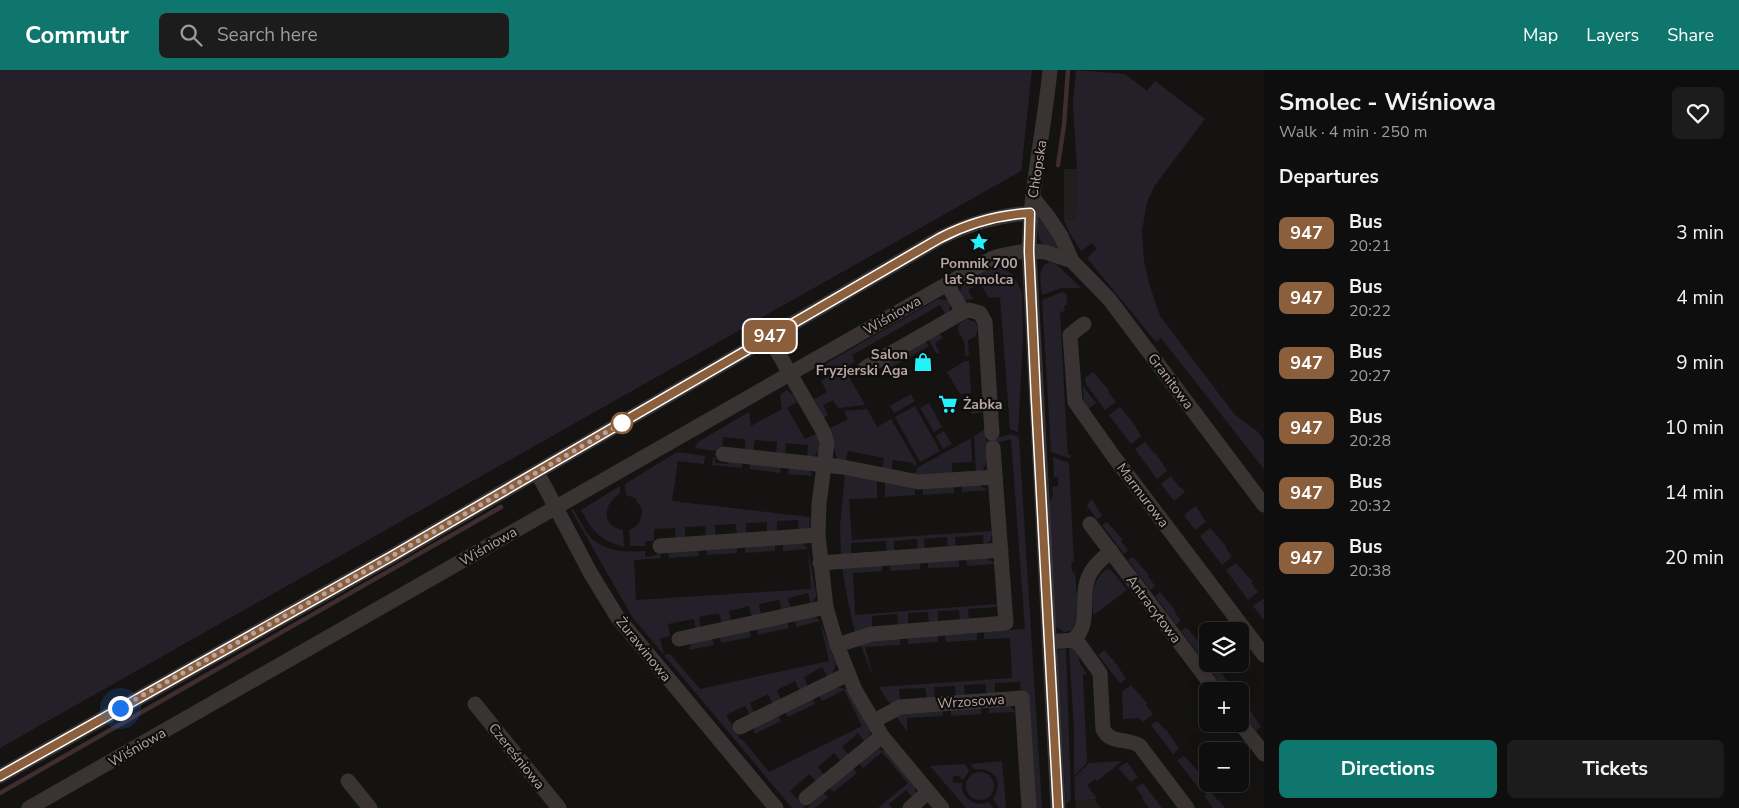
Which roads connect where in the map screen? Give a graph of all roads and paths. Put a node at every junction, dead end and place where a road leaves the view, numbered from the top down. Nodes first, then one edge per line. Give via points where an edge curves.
1 (1050, 70) edge
2 (1032, 205) junction
3 (1025, 252) junction
4 (1072, 261) junction
5 (947, 284) junction
6 (963, 312) junction
7 (1084, 324) dead end
8 (769, 337) junction
9 (865, 368) dead end
10 (789, 374) junction
11 (992, 433) dead end
12 (993, 448) dead end
13 (723, 454) dead end
14 (824, 465) junction
15 (537, 472) junction
16 (995, 477) junction
17 (1264, 505) edge
18 (556, 507) junction
19 (1090, 524) dead end
20 (818, 535) junction
21 (660, 546) dead end
22 (1000, 550) junction
23 (1110, 551) junction
24 (820, 563) junction
25 (826, 607) junction
26 (679, 640) dead end
27 (1073, 640) junction
28 (1049, 642) junction
29 (837, 645) junction
30 (1264, 655) edge
31 (848, 674) junction
32 (1209, 682) edge
33 (475, 704) dead end
34 (874, 721) junction
35 (740, 727) dead end
36 (1248, 732) edge
37 (882, 736) junction
38 (1264, 754) edge
39 (0, 776) edge
40 (348, 781) dead end
41 (928, 792) junction
42 (806, 798) dead end
43 (29, 808) edge
44 (370, 808) edge
45 (559, 808) edge
46 (776, 808) edge
47 (910, 808) edge
48 (942, 808) edge
49 (1029, 808) edge
50 (1058, 808) edge
51 (1187, 808) edge

1 - 2 street, Chłopska
2 - 3 street, Chłopska
2 - 4 street, Granitowa via 1049,218
2 - 8 street via 940,238
3 - 4 street, Granitowa via 1046,252
3 - 5 street, Wiśniowa via 991,259
3 - 28 street, Chłopska
4 - 17 street, Granitowa via 1114,306
5 - 6 street
5 - 10 street, Wiśniowa
6 - 9 street
6 - 11 street via 975,310 985,322
7 - 30 street, Marmurowa via 1070,335 1075,402
8 - 10 street
8 - 15 street
10 - 14 street via 823,431 827,443
10 - 18 street, Wiśniowa
12 - 16 street
13 - 14 street
14 - 16 street via 919,482
14 - 20 street
15 - 18 street, Żurawinowa
15 - 39 street
16 - 22 street
18 - 43 street, Wiśniowa
18 - 46 street, Żurawinowa via 618,618
19 - 23 street, Antracytowa
20 - 21 street
20 - 24 street
22 - 24 street
22 - 29 street via 1006,623 872,634
23 - 27 street via 1089,575 1085,613 1080,632
23 - 32 street, Antracytowa
24 - 25 street
25 - 26 street
25 - 29 street
27 - 28 street
27 - 51 street via 1100,672 1103,729 1106,734 1115,740 1138,744
28 - 50 street, Chłopska
29 - 31 street
31 - 34 street
31 - 35 street
33 - 45 street, Czereśniowa
34 - 37 street
34 - 49 street, Wrzosowa via 900,706 1022,698
36 - 38 street
37 - 41 street
37 - 42 street
40 - 44 street
41 - 47 street
41 - 48 street

